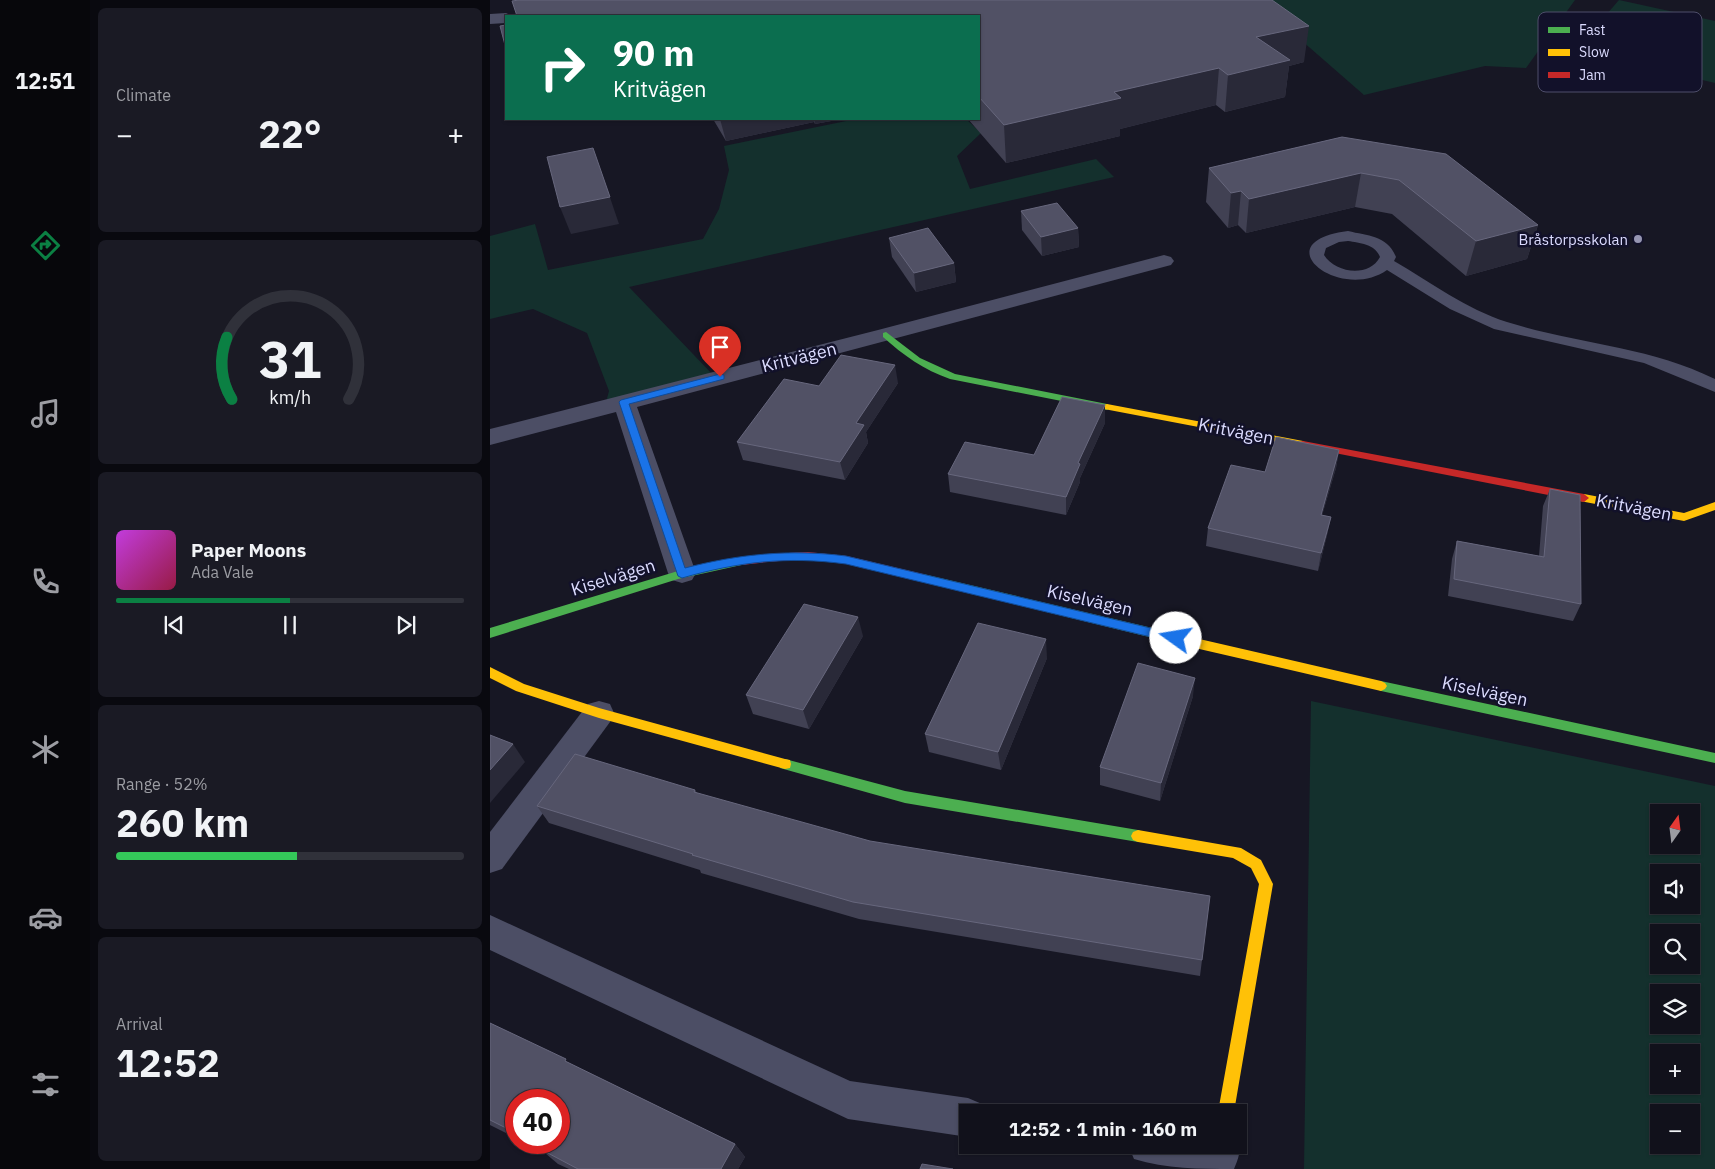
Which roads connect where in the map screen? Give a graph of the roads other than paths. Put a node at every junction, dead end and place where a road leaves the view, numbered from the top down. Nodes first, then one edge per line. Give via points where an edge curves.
1 (505, 18) edge
2 (490, 19) edge
3 (1164, 261) dead end
4 (1387, 264) dead end
5 (886, 335) junction
6 (1715, 386) edge
7 (624, 402) junction
8 (490, 436) edge
9 (1715, 506) edge
10 (682, 573) junction
11 (490, 633) edge
12 (490, 672) edge
13 (599, 713) junction
14 (1715, 758) edge
15 (490, 858) edge
16 (490, 932) edge
17 (1227, 1104) edge
18 (959, 1117) edge
19 (1205, 1154) edge
20 (1218, 1154) edge

1 - 2 street
3 - 5 street, Kritvägen
4 - 6 lane via 1479,317 1527,332 1642,357 1672,366
5 - 7 street, Kritvägen
5 - 9 street, Kritvägen via 911,358 933,371 953,377 1684,516
7 - 8 street, Kritvägen
7 - 10 street
10 - 11 street, Kiselvägen
10 - 14 street, Kiselvägen via 720,563 765,557 846,560 1370,684
12 - 13 street via 520,688
13 - 15 street
13 - 17 street via 905,797 1236,852 1251,859 1262,868 1266,884
16 - 18 street via 848,1100
19 - 20 street

